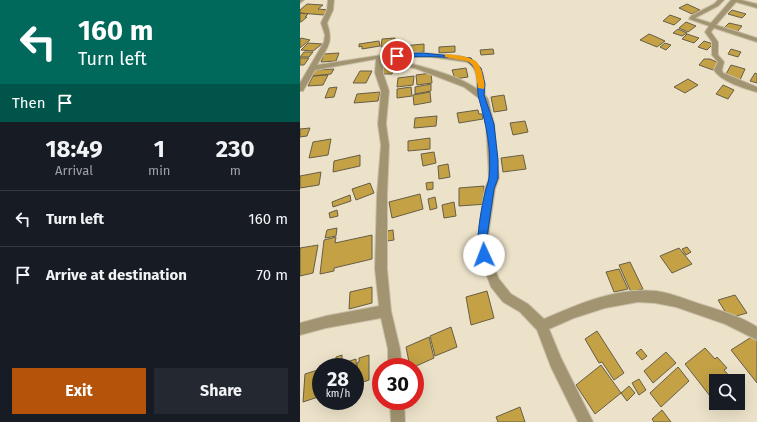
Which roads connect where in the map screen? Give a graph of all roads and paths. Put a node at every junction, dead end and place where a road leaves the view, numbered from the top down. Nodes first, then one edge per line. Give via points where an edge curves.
1 (331, 0) edge
2 (721, 0) edge
3 (734, 0) edge
4 (757, 6) edge
5 (711, 26) junction
6 (757, 40) edge
7 (380, 57) junction
8 (311, 68) junction
9 (300, 89) edge
10 (757, 90) edge
11 (481, 95) junction
12 (384, 311) junction
13 (542, 326) junction
14 (300, 329) edge
15 (757, 334) edge
16 (394, 358) edge
17 (397, 410) edge
18 (398, 422) edge
19 (586, 422) edge

1 - 8 street via 324,23 328,35 327,42
2 - 5 street via 692,18
3 - 4 street
3 - 5 street via 728,10
5 - 6 street
5 - 10 street via 708,32 715,42 715,55 721,62 718,70 720,74 738,84
7 - 8 street via 331,67
7 - 11 street via 457,81
7 - 11 street via 422,55 469,59 478,68
7 - 12 street via 379,73 385,91 382,124 385,145 381,254
8 - 9 street
11 - 13 street via 490,124 494,166 482,237 484,255 495,283 507,298 524,308
12 - 14 street
12 - 16 street
13 - 15 street via 611,299 648,297 671,300 720,316
13 - 19 street via 556,362
17 - 18 street

